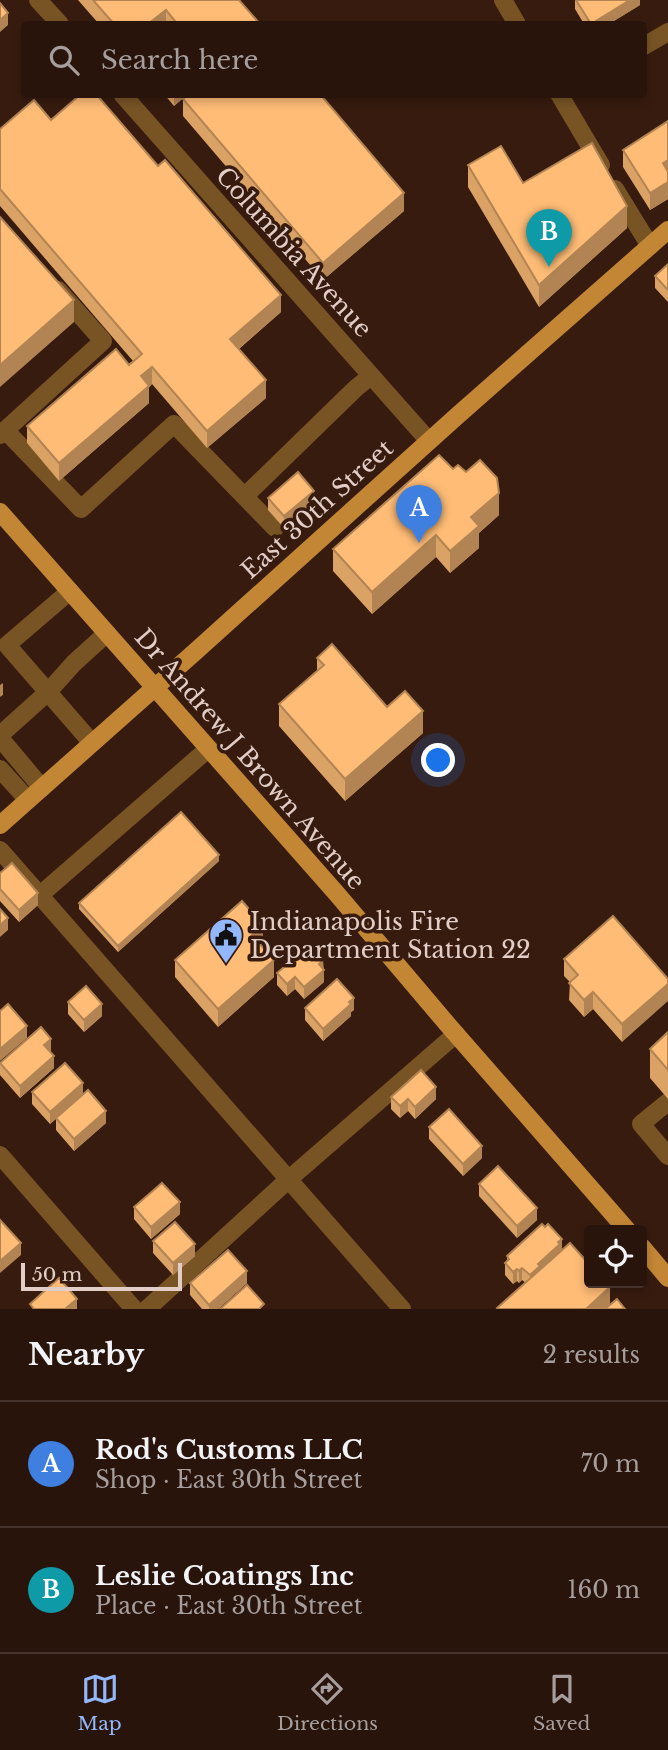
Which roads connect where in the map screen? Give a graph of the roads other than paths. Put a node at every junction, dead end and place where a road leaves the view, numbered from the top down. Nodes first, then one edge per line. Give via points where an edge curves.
1 (38, 0) edge
2 (503, 0) edge
3 (57, 21) edge
4 (515, 21) edge
5 (668, 32) edge
6 (647, 44) edge
7 (126, 98) edge
8 (561, 98) edge
9 (668, 230) edge
10 (650, 246) junction
11 (43, 273) edge
12 (371, 376) junction
13 (3, 433) edge
14 (429, 441) junction
15 (245, 496) junction
16 (0, 512) edge
17 (275, 528) dead end
18 (70, 591) junction
19 (107, 633) junction
20 (155, 688) junction
21 (48, 692) junction
22 (0, 736) edge
23 (92, 743) junction
24 (208, 748) junction
25 (0, 769) edge
26 (42, 788) junction
27 (28, 800) junction
28 (0, 825) edge
29 (0, 849) edge
30 (40, 895) junction
31 (456, 1034) junction
32 (668, 1101) edge
33 (0, 1155) edge
34 (668, 1156) edge
35 (289, 1179) junction
36 (623, 1225) edge
37 (647, 1253) edge
38 (668, 1278) edge
39 (134, 1309) edge
40 (147, 1309) edge
41 (402, 1309) edge

1 - 3 street
2 - 4 street
5 - 6 street
7 - 12 street, Columbia Avenue
8 - 10 street
9 - 10 main road, East 30th Street
10 - 14 main road, East 30th Street
11 - 13 street via 103,341
12 - 14 street, Columbia Avenue
12 - 15 street
13 - 15 street via 80,509 174,424
14 - 20 main road, East 30th Street
15 - 17 street
16 - 18 main road, Dr Andrew J Brown Avenue
18 - 19 main road, Dr Andrew J Brown Avenue
18 - 21 street via 7,645
19 - 20 main road, Dr Andrew J Brown Avenue
19 - 21 street
20 - 23 main road, East 30th Street
20 - 24 main road, Dr Andrew J Brown Avenue
21 - 22 street
21 - 23 street
22 - 26 street
23 - 26 main road, East 30th Street
24 - 30 street
24 - 31 main road, Dr Andrew J Brown Avenue
25 - 27 street
26 - 27 main road, East 30th Street
27 - 28 main road, East 30th Street
29 - 30 street
30 - 35 street
31 - 35 street
31 - 36 main road, Dr Andrew J Brown Avenue
32 - 34 street via 641,1124
33 - 39 street
35 - 40 street
35 - 41 street
37 - 38 main road

